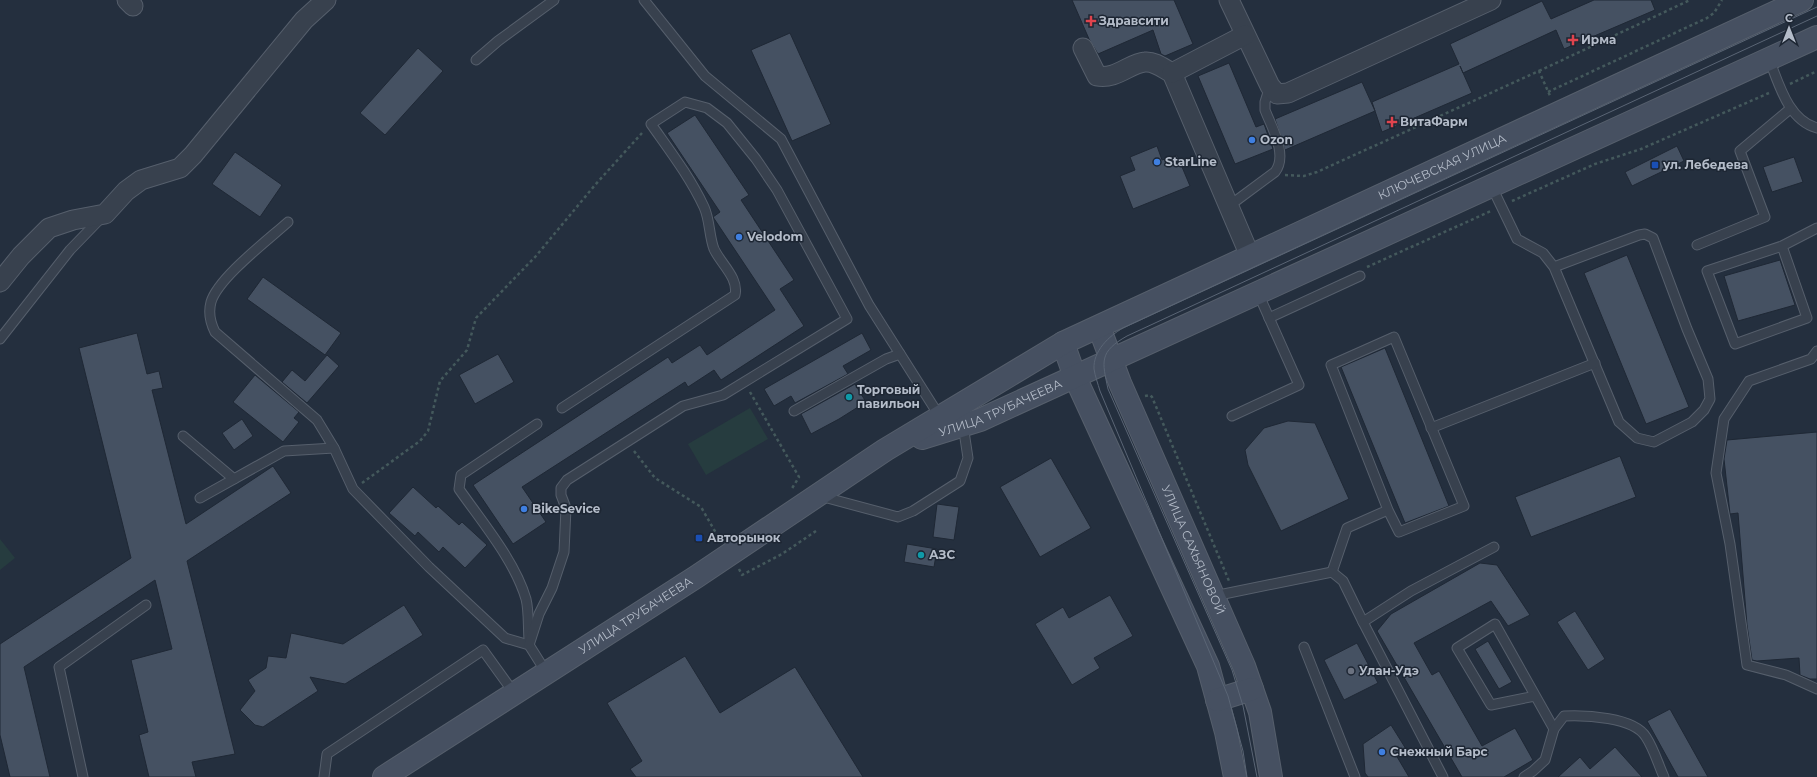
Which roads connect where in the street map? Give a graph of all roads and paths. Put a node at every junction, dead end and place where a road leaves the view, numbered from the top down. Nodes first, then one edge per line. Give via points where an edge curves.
1 (326, 0) edge
2 (554, 0) edge
3 (644, 0) edge
4 (1229, 0) edge
5 (1491, 0) edge
6 (1690, 0) edge
7 (1722, 0) edge
8 (1802, 0) edge
9 (1245, 35) junction
10 (1817, 37) edge
11 (1083, 48) dead end
12 (1769, 59) junction
13 (476, 60) dead end
14 (1539, 71) junction
15 (1817, 71) edge
16 (1172, 73) junction
17 (1270, 86) junction
18 (1781, 88) junction
19 (1548, 92) junction
20 (1790, 109) junction
21 (1559, 113) junction
22 (651, 124) junction
23 (1817, 128) edge
24 (1575, 148) junction
25 (1585, 169) junction
26 (1275, 172) junction
27 (1491, 185) junction
28 (1229, 206) junction
29 (1501, 206) junction
30 (105, 214) junction
31 (288, 222) dead end
32 (1817, 228) edge
33 (1697, 245) dead end
34 (1782, 246) junction
35 (1250, 256) junction
36 (1554, 267) junction
37 (1366, 268) dead end
38 (1360, 276) dead end
39 (0, 282) edge
40 (1258, 293) junction
41 (1270, 318) junction
42 (1081, 335) junction
43 (0, 339) edge
44 (1817, 351) edge
45 (900, 354) junction
46 (1112, 360) junction
47 (1595, 363) junction
48 (1076, 377) junction
49 (745, 383) junction
50 (1129, 403) junction
51 (562, 408) dead end
52 (794, 411) dead end
53 (1232, 416) dead end
54 (940, 417) junction
55 (537, 424) dead end
56 (963, 425) junction
57 (1431, 428) junction
58 (183, 436) dead end
59 (627, 441) junction
60 (334, 448) junction
61 (885, 450) junction
62 (234, 479) junction
63 (353, 489) junction
64 (789, 494) dead end
65 (816, 495) junction
66 (200, 498) dead end
67 (1388, 510) junction
68 (816, 531) dead end
69 (722, 545) dead end
70 (1494, 547) dead end
71 (737, 565) dead end
72 (1332, 572) junction
73 (1224, 594) junction
74 (146, 605) dead end
75 (1363, 622) junction
76 (529, 645) junction
77 (1304, 647) dead end
78 (546, 672) junction
79 (1252, 689) junction
80 (1817, 689) edge
81 (514, 693) junction
82 (1535, 696) junction
83 (1217, 700) junction
84 (1554, 729) junction
85 (83, 777) edge
86 (324, 777) edge
87 (384, 777) edge
88 (1235, 777) edge
89 (1271, 777) edge
90 (1355, 777) edge
91 (1443, 777) edge
92 (1524, 777) edge
93 (1664, 777) edge

1 - 30 street via 304,20 180,168 141,180
2 - 13 lane
3 - 45 lane via 705,76 781,139 869,306
4 - 9 street
5 - 17 street via 1288,93 1277,94
6 - 14 path
7 - 19 path via 1714,13 1707,18
8 - 21 main road, КЛЮЧЕВСКАЯ УЛИЦА
9 - 16 street
9 - 17 street
10 - 12 main road
11 - 16 street via 1097,76 1104,78 1145,62 1157,64
12 - 18 lane
12 - 24 main road
14 - 19 path
14 - 26 path via 1317,172 1289,177
15 - 18 path
16 - 28 street
17 - 26 lane via 1265,110 1282,156 1280,166
18 - 20 lane
18 - 25 path via 1641,149
19 - 21 path
20 - 23 lane
20 - 33 lane via 1740,151 1765,217
21 - 35 main road, КЛЮЧЕВСКАЯ УЛИЦА
22 - 49 lane via 685,102 707,108 727,123 756,158 777,190 847,319
22 - 51 lane via 705,208 714,248 734,281 736,295
22 - 63 path via 595,185 536,256 476,318 467,350 440,381 428,431 420,441
24 - 25 path
24 - 27 main road
25 - 29 path
26 - 28 lane
27 - 29 lane
27 - 40 main road
28 - 35 street
29 - 36 lane via 1517,239 1542,253
29 - 37 path
30 - 39 street via 49,228
30 - 43 lane via 70,250
31 - 60 lane via 219,287 212,301 210,322 215,332 317,420
32 - 34 lane
34 - 34 lane via 1707,271 1735,344 1807,318
35 - 42 main road, КЛЮЧЕВСКАЯ УЛИЦА
36 - 47 lane
36 - 47 lane via 1639,235 1646,234 1653,238 1708,380 1710,399 1704,410 1692,422 1654,442 1637,438 1619,422
38 - 41 lane
40 - 41 lane
40 - 46 main road
41 - 53 lane via 1299,385
42 - 46 main road, УЛИЦА САХЬЯНОВОЙ
42 - 48 main road
42 - 54 main road, УЛИЦА ТРУБАЧЕЕВА
44 - 80 lane via 1811,359 1749,381 1724,420 1716,473 1730,544 1747,664 1786,675
45 - 52 lane via 886,359
45 - 54 lane
46 - 48 main road, УЛИЦА ТРУБАЧЕЕВА
46 - 50 main road, УЛИЦА САХЬЯНОВОЙ
47 - 57 lane
48 - 56 main road, УЛИЦА ТРУБАЧЕЕВА via 980,420
48 - 83 main road via 1208,666
49 - 59 lane via 724,395 683,406
49 - 64 path via 799,477
50 - 73 main road, УЛИЦА САХЬЯНОВОЙ
50 - 73 path via 1147,395 1152,397
54 - 61 main road, УЛИЦА ТРУБАЧЕЕВА
55 - 76 lane via 461,475 458,482 459,489 502,551 518,580 526,600
56 - 61 main road, УЛИЦА ТРУБАЧЕЕВА
56 - 65 lane via 968,458 960,481 913,511 898,517
57 - 67 lane via 1464,506 1399,532
57 - 67 lane via 1394,337 1331,365
58 - 62 lane
59 - 69 path via 655,478 701,507
59 - 76 lane via 567,480 561,488 566,508 564,552
60 - 62 lane via 284,451
60 - 63 lane
61 - 65 main road, УЛИЦА ТРУБАЧЕЕВА
62 - 66 lane
63 - 76 lane via 428,567 505,638
65 - 78 main road, УЛИЦА ТРУБАЧЕЕВА via 696,577
67 - 72 lane via 1347,528
68 - 71 path via 782,554 742,575
70 - 75 lane via 1411,590
72 - 73 lane
72 - 75 lane via 1343,581
73 - 79 main road, УЛИЦА САХЬЯНОВОЙ
74 - 85 lane via 59,667
75 - 91 lane
76 - 78 lane
77 - 90 lane
78 - 81 main road, УЛИЦА ТРУБАЧЕЕВА
79 - 83 main road
79 - 89 main road, УЛИЦА САХЬЯНОВОЙ via 1260,712
81 - 86 lane via 483,650 327,754
81 - 87 main road, УЛИЦА ТРУБАЧЕЕВА
82 - 82 lane via 1495,624 1457,648 1491,705
82 - 84 lane
83 - 88 main road
84 - 92 lane via 1545,760
84 - 93 lane via 1564,716 1587,715 1632,726 1646,736

